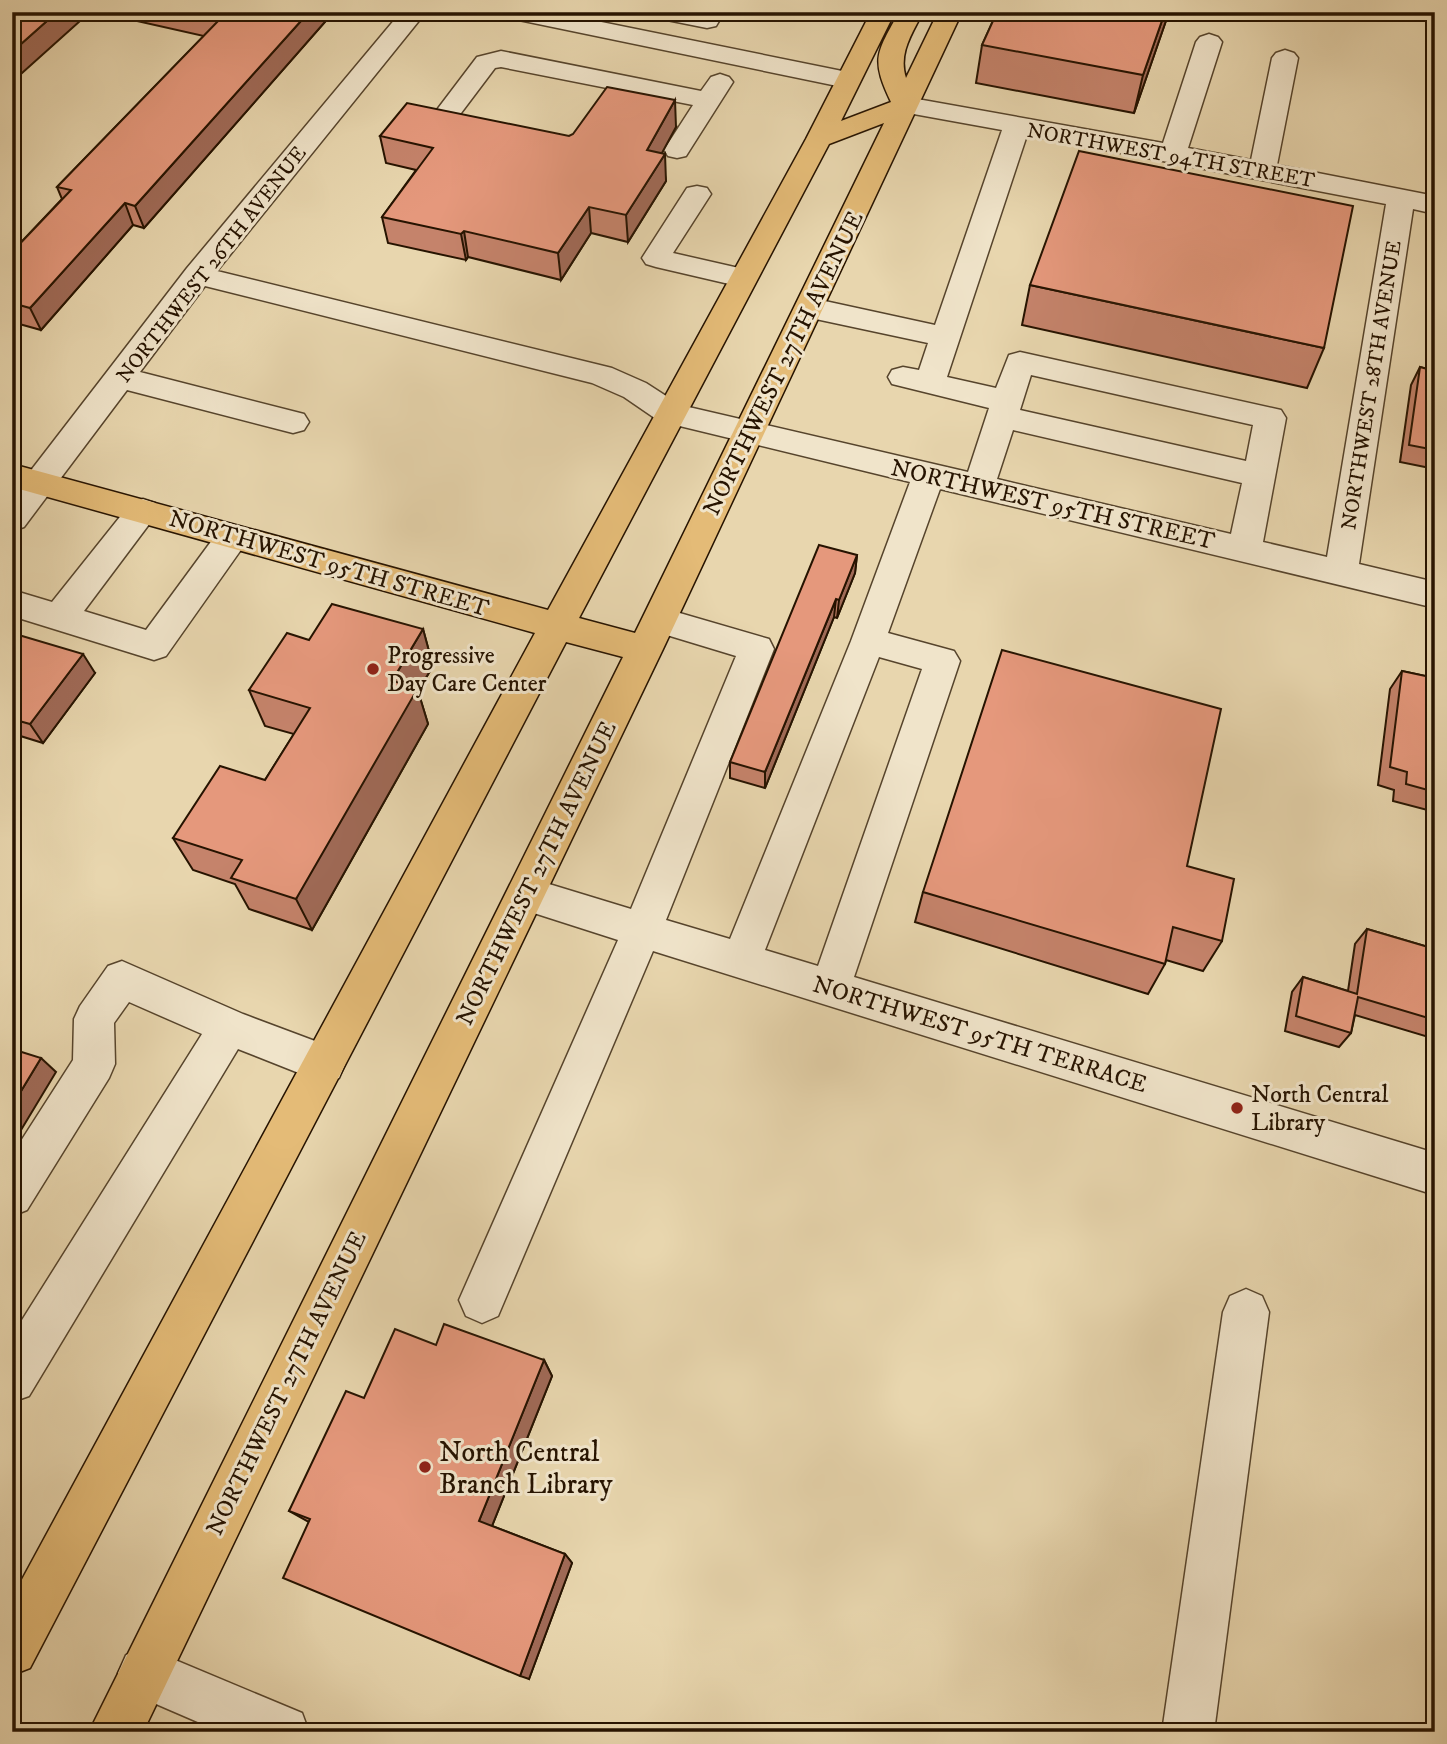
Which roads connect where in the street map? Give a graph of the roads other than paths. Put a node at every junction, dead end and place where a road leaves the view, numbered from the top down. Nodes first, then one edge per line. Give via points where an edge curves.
1 (414, 12) edge
2 (513, 12) edge
3 (662, 12) edge
4 (884, 12) edge
5 (911, 12) edge
6 (950, 12) edge
7 (710, 17) edge
8 (1209, 42) dead end
9 (690, 48) junction
10 (736, 57) junction
11 (1285, 58) dead end
12 (847, 80) junction
13 (708, 100) junction
14 (906, 105) junction
15 (446, 115) edge
16 (1016, 127) junction
17 (819, 139) junction
18 (677, 150) dead end
19 (1173, 153) junction
20 (1262, 171) junction
21 (697, 194) dead end
22 (1401, 198) junction
23 (1435, 205) edge
24 (198, 275) junction
25 (742, 278) junction
26 (811, 308) junction
27 (946, 337) junction
28 (121, 378) junction
29 (1005, 409) junction
30 (670, 413) junction
31 (293, 422) dead end
32 (751, 432) junction
33 (929, 475) junction
34 (1259, 475) junction
35 (27, 479) edge
36 (979, 486) junction
37 (143, 511) junction
38 (12, 519) edge
39 (233, 537) junction
40 (1245, 550) junction
41 (1341, 573) junction
42 (1435, 595) edge
43 (12, 603) edge
44 (60, 617) junction
45 (557, 626) junction
46 (653, 634) junction
47 (868, 641) junction
48 (526, 894) junction
49 (642, 930) junction
50 (741, 960) junction
51 (830, 988) junction
52 (229, 1027) junction
53 (324, 1064) junction
54 (1435, 1174) edge
55 (12, 1195) edge
56 (482, 1300) dead end
57 (1246, 1312) dead end
58 (12, 1379) edge
59 (12, 1650) edge
60 (144, 1673) junction
61 (115, 1732) edge
62 (283, 1732) edge
63 (1188, 1732) edge

1 - 24 street, NORTHWEST 26TH AVENUE
2 - 9 street
3 - 7 street
4 - 12 main road
5 - 14 main road via 887,60
6 - 14 main road, NORTHWEST 27TH AVENUE
7 - 9 street
8 - 19 street
9 - 10 street
10 - 12 street
10 - 13 street
11 - 20 street
12 - 17 main road
13 - 15 street via 501,60 486,62
13 - 18 street
14 - 16 street, NORTHWEST 94TH STREET
14 - 17 main road
14 - 26 main road, NORTHWEST 27TH AVENUE
16 - 19 street, NORTHWEST 94TH STREET
16 - 27 street
17 - 25 main road
19 - 20 street, NORTHWEST 94TH STREET
20 - 22 street, NORTHWEST 94TH STREET
21 - 25 street via 656,258
22 - 23 street, NORTHWEST 94TH STREET
22 - 41 street, NORTHWEST 28TH AVENUE
24 - 28 street, NORTHWEST 26TH AVENUE
24 - 30 street via 600,376 635,390
25 - 30 main road
26 - 27 street
26 - 32 main road, NORTHWEST 27TH AVENUE
27 - 29 street via 917,380
28 - 31 street
28 - 35 street, NORTHWEST 26TH AVENUE
29 - 34 street
29 - 34 street via 1020,362 1270,418
29 - 36 street
30 - 32 street, NORTHWEST 95TH STREET
30 - 45 main road
32 - 33 street, NORTHWEST 95TH STREET
32 - 46 main road, NORTHWEST 27TH AVENUE
33 - 36 street, NORTHWEST 95TH STREET
33 - 47 street
34 - 40 street
35 - 37 main road, NORTHWEST 95TH STREET
35 - 38 street, NORTHWEST 26TH AVENUE
36 - 40 street, NORTHWEST 95TH STREET
37 - 39 main road, NORTHWEST 95TH STREET
37 - 44 street
39 - 44 street via 154,646
39 - 45 main road, NORTHWEST 95TH STREET
40 - 41 street, NORTHWEST 95TH STREET
41 - 42 street, NORTHWEST 95TH STREET
43 - 44 street
45 - 46 main road, NORTHWEST 95TH STREET
45 - 53 main road
46 - 48 main road, NORTHWEST 27TH AVENUE
46 - 49 street via 757,649
47 - 50 street
47 - 51 street via 942,661
48 - 49 street, NORTHWEST 95TH TERRACE
48 - 60 main road, NORTHWEST 27TH AVENUE
49 - 50 street, NORTHWEST 95TH TERRACE
49 - 56 street
50 - 51 street, NORTHWEST 95TH TERRACE
51 - 54 street, NORTHWEST 95TH TERRACE
52 - 53 street
52 - 55 street via 122,979 94,1019 94,1064
52 - 58 street
53 - 59 main road
57 - 63 street
60 - 61 main road, NORTHWEST 27TH AVENUE
60 - 62 street

